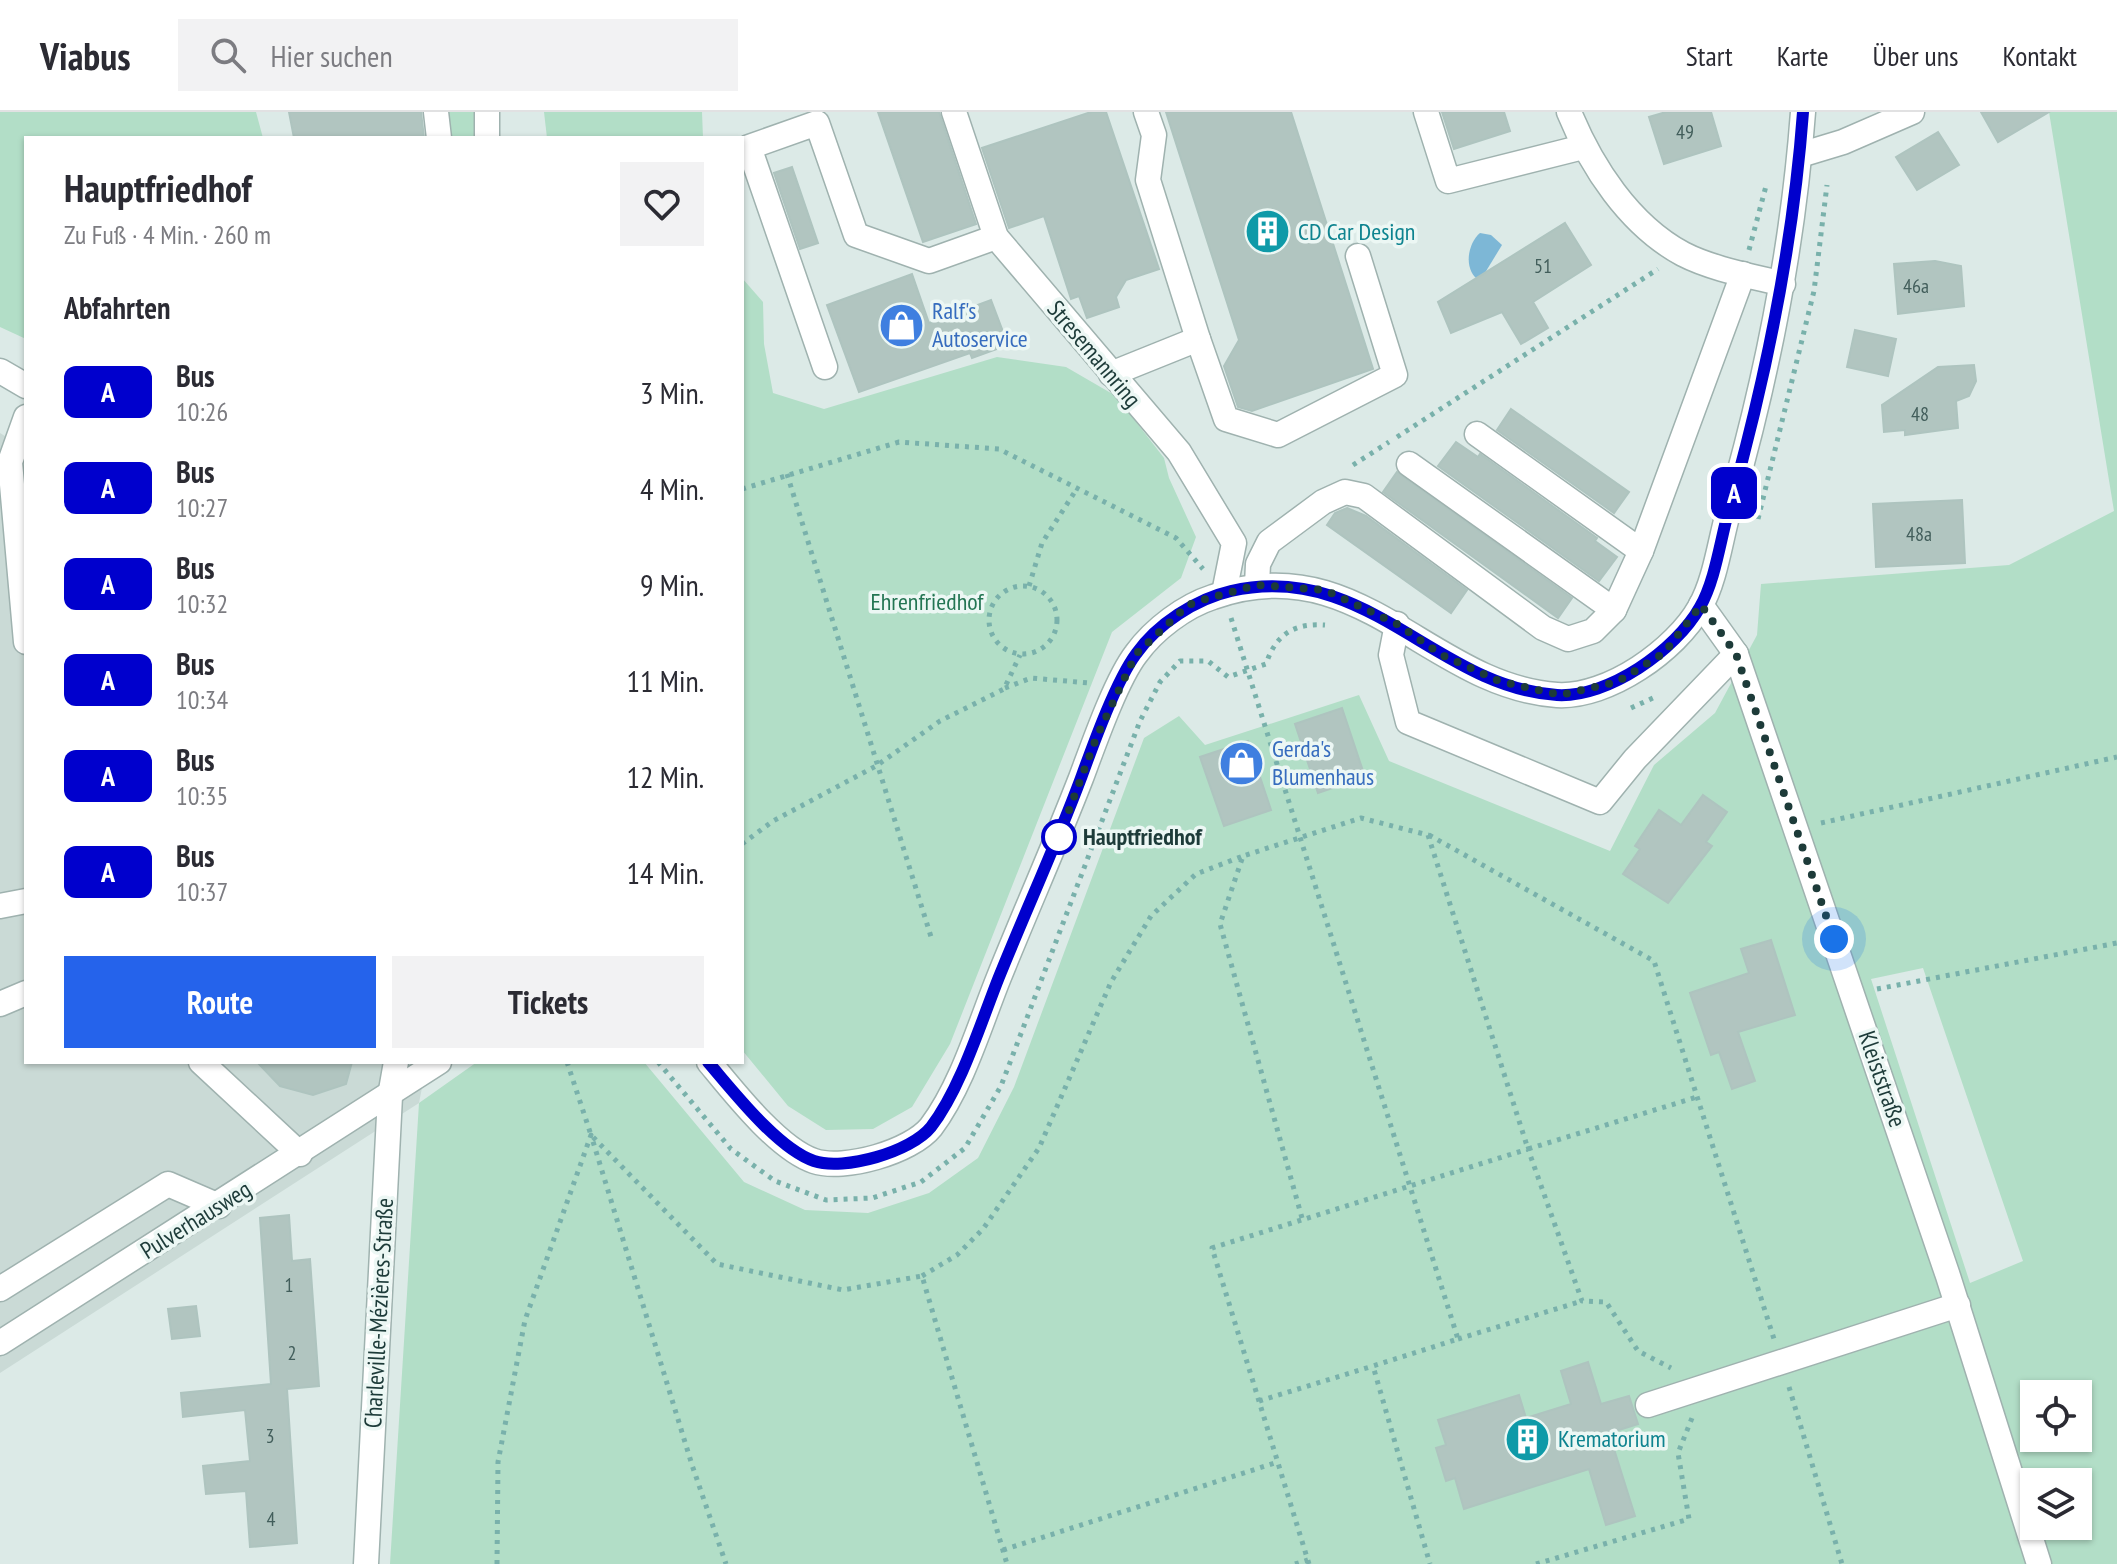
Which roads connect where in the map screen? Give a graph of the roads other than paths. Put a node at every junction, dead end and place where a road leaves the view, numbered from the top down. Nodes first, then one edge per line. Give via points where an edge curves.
1 (436, 112) edge
2 (487, 112) edge
3 (954, 112) edge
4 (1146, 112) edge
5 (1426, 112) edge
6 (1569, 112) edge
7 (1803, 112) edge
8 (1912, 112) edge
9 (439, 136) edge
10 (487, 136) edge
11 (1583, 147) junction
12 (1800, 155) junction
13 (996, 237) junction
14 (1358, 256) dead end
15 (1743, 274) junction
16 (1783, 284) junction
17 (1198, 339) junction
18 (825, 367) dead end
19 (0, 371) edge
20 (1111, 374) junction
21 (24, 385) edge
22 (24, 423) edge
23 (1477, 434) dead end
24 (1409, 464) dead end
25 (1641, 551) junction
26 (1257, 585) junction
27 (1224, 593) junction
28 (1701, 605) junction
29 (1614, 610) junction
30 (24, 620) edge
31 (1397, 624) junction
32 (1736, 654) junction
33 (24, 901) edge
34 (0, 906) edge
35 (24, 994) edge
36 (0, 1004) edge
37 (203, 1064) edge
38 (396, 1064) edge
39 (436, 1064) edge
40 (711, 1064) edge
41 (390, 1096) junction
42 (300, 1154) junction
43 (219, 1206) junction
44 (0, 1289) edge
45 (1958, 1305) junction
46 (0, 1343) edge
47 (1648, 1405) dead end
48 (366, 1564) edge
49 (2039, 1564) edge

1 - 9 street
2 - 10 street
3 - 13 street, Stresemannring
4 - 17 street via 1154,135 1148,180
5 - 11 street via 1448,181
6 - 11 street
7 - 12 street
8 - 12 street
11 - 15 street via 1617,196 1682,253
12 - 16 street
13 - 18 street via 929,261 856,235 817,123 749,147
13 - 20 street, Stresemannring
14 - 17 street via 1395,375 1278,435 1226,419
15 - 16 street
15 - 25 street
16 - 28 street via 1739,476
17 - 20 street
19 - 21 street
20 - 27 street, Stresemannring via 1179,452 1234,543
22 - 30 street via 10,462
23 - 25 street
24 - 29 street
25 - 29 street
26 - 27 street
26 - 29 street via 1258,564 1269,542 1345,492 1364,496 1543,628 1568,639 1593,631
26 - 31 street via 1325,590
27 - 40 street via 1188,605 1136,654 966,1061 929,1130 877,1160 815,1162 763,1126
28 - 31 street via 1664,653 1617,682 1560,695 1499,681 1442,655
28 - 32 street, Kleiststraße
31 - 32 street via 1391,655 1408,722 1600,802
32 - 45 street, Kleiststraße
33 - 34 street
35 - 36 street
37 - 42 street
38 - 41 street, Charleville-Mézières-Straße
39 - 41 street, Pulverhausweg
41 - 42 street, Pulverhausweg
41 - 48 street, Charleville-Mézières-Straße
42 - 43 street, Pulverhausweg
43 - 44 street via 168,1184
43 - 46 street, Pulverhausweg
45 - 47 street
45 - 49 street, Kleiststraße

